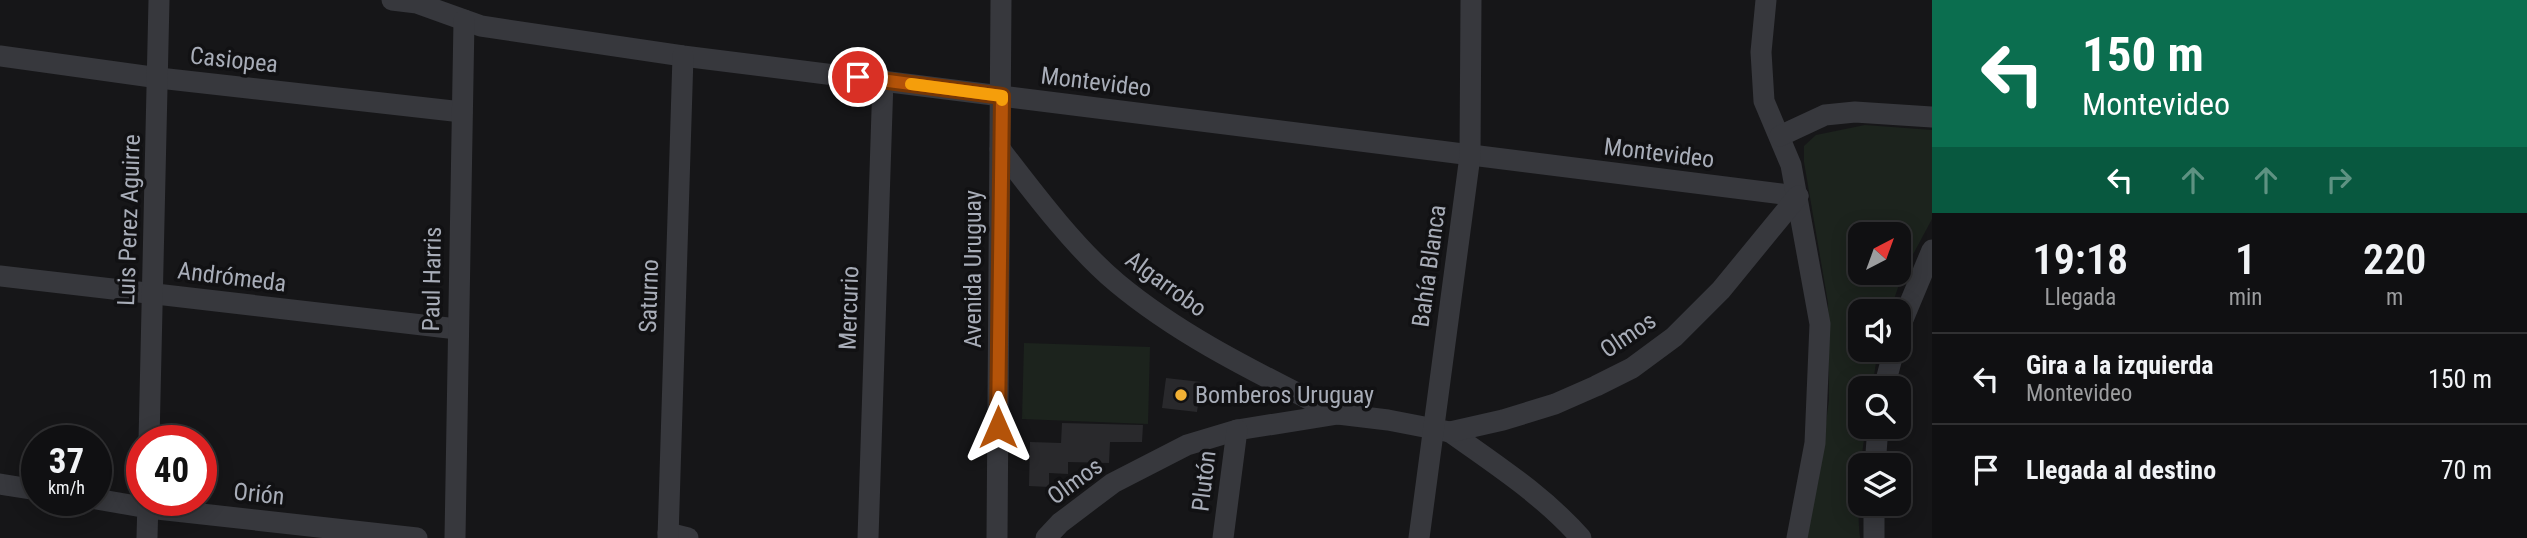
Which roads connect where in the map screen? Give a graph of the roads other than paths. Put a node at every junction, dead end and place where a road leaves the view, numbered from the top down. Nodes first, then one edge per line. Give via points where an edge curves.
1 (159, 0) edge
2 (392, 0) edge
3 (1001, 0) edge
4 (1471, 0) edge
5 (1766, 0) edge
6 (464, 20) junction
7 (0, 56) edge
8 (683, 56) junction
9 (159, 78) junction
10 (883, 80) junction
11 (1002, 96) junction
12 (462, 112) junction
13 (1932, 117) edge
14 (1780, 136) junction
15 (1000, 149) junction
16 (1470, 156) junction
17 (1798, 196) junction
18 (1932, 250) edge
19 (0, 276) edge
20 (153, 295) junction
21 (1911, 300) edge
22 (457, 330) junction
23 (1339, 414) junction
24 (149, 425) edge
25 (1237, 430) junction
26 (1442, 430) junction
27 (0, 484) edge
28 (21, 487) edge
29 (217, 513) edge
30 (148, 516) edge
31 (1874, 516) edge
32 (675, 536) edge
33 (147, 538) edge
34 (417, 538) edge
35 (456, 538) edge
36 (868, 538) edge
37 (998, 538) edge
38 (1046, 538) edge
39 (1223, 538) edge
40 (1419, 538) edge
41 (1581, 538) edge
42 (1797, 538) edge
43 (1874, 538) edge

1 - 9 street, Luis Perez Aguirre
2 - 6 street, Montevideo via 417,3
3 - 11 street, Avenida Uruguay
4 - 16 street, Bahía Blanca
5 - 14 street via 1761,76 1764,101
6 - 8 street, Montevideo
6 - 12 street, Paul Harris
7 - 9 street, Casiopea
8 - 10 street, Montevideo
8 - 32 street, Saturno
9 - 12 street, Casiopea
9 - 20 street, Luis Perez Aguirre
10 - 11 street, Montevideo
10 - 36 street, Mercurio
11 - 15 street, Avenida Uruguay
11 - 16 street, Montevideo
12 - 22 street, Paul Harris
13 - 14 street via 1855,112 1825,115
14 - 17 street
15 - 23 street, Algarrobo via 1115,282 1214,349
15 - 37 street, Avenida Uruguay
16 - 17 street, Montevideo
16 - 26 street, Bahía Blanca
17 - 26 street, Olmos via 1721,290 1674,337 1632,368 1555,404 1503,420
17 - 42 street via 1819,324 1815,443
18 - 21 street
19 - 20 street, Andrómeda
20 - 22 street, Andrómeda
20 - 24 street, Luis Perez Aguirre
22 - 35 street, Paul Harris
23 - 25 street, Olmos
23 - 26 street
25 - 38 street, Olmos via 1187,445 1113,483
25 - 39 street, Plutón
26 - 40 street, Bahía Blanca
26 - 41 street via 1530,489
27 - 28 street
29 - 34 street, Orión
30 - 33 street
31 - 43 street

